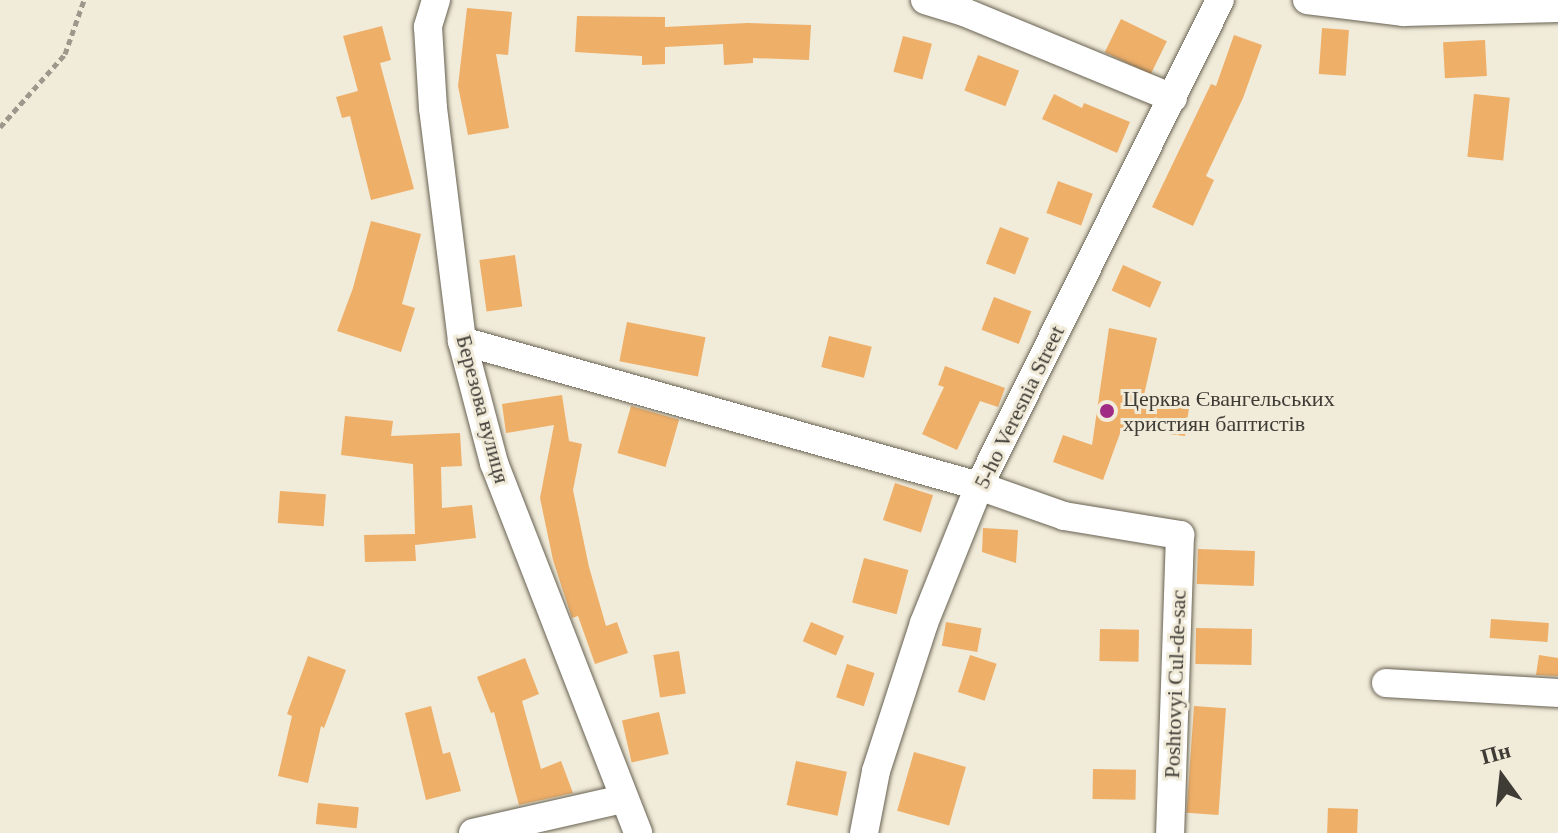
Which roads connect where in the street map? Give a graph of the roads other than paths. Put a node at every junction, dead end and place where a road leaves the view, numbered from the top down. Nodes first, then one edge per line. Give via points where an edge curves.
1 (436, 0) edge
2 (925, 0) edge
3 (1220, 0) edge
4 (1307, 0) edge
5 (1558, 8) edge
6 (1173, 98) junction
7 (462, 341) junction
8 (979, 486) junction
9 (1386, 683) dead end
10 (1558, 693) edge
11 (623, 799) junction
12 (473, 833) edge
13 (638, 833) edge
14 (864, 833) edge
15 (1170, 833) edge

1 - 7 street, Березова вулиця via 428,27 433,108
2 - 6 street
3 - 6 street, 5-ho Veresnia Street
4 - 5 street via 1404,12
6 - 8 street, 5-ho Veresnia Street
7 - 8 street
7 - 11 street, Березова вулиця via 494,463
8 - 14 street, 5-ho Veresnia Street via 924,623 876,771
8 - 15 street, Poshtovyi Cul-de-sac via 1064,516 1180,535
9 - 10 street
11 - 12 street
11 - 13 street, Березова вулиця

